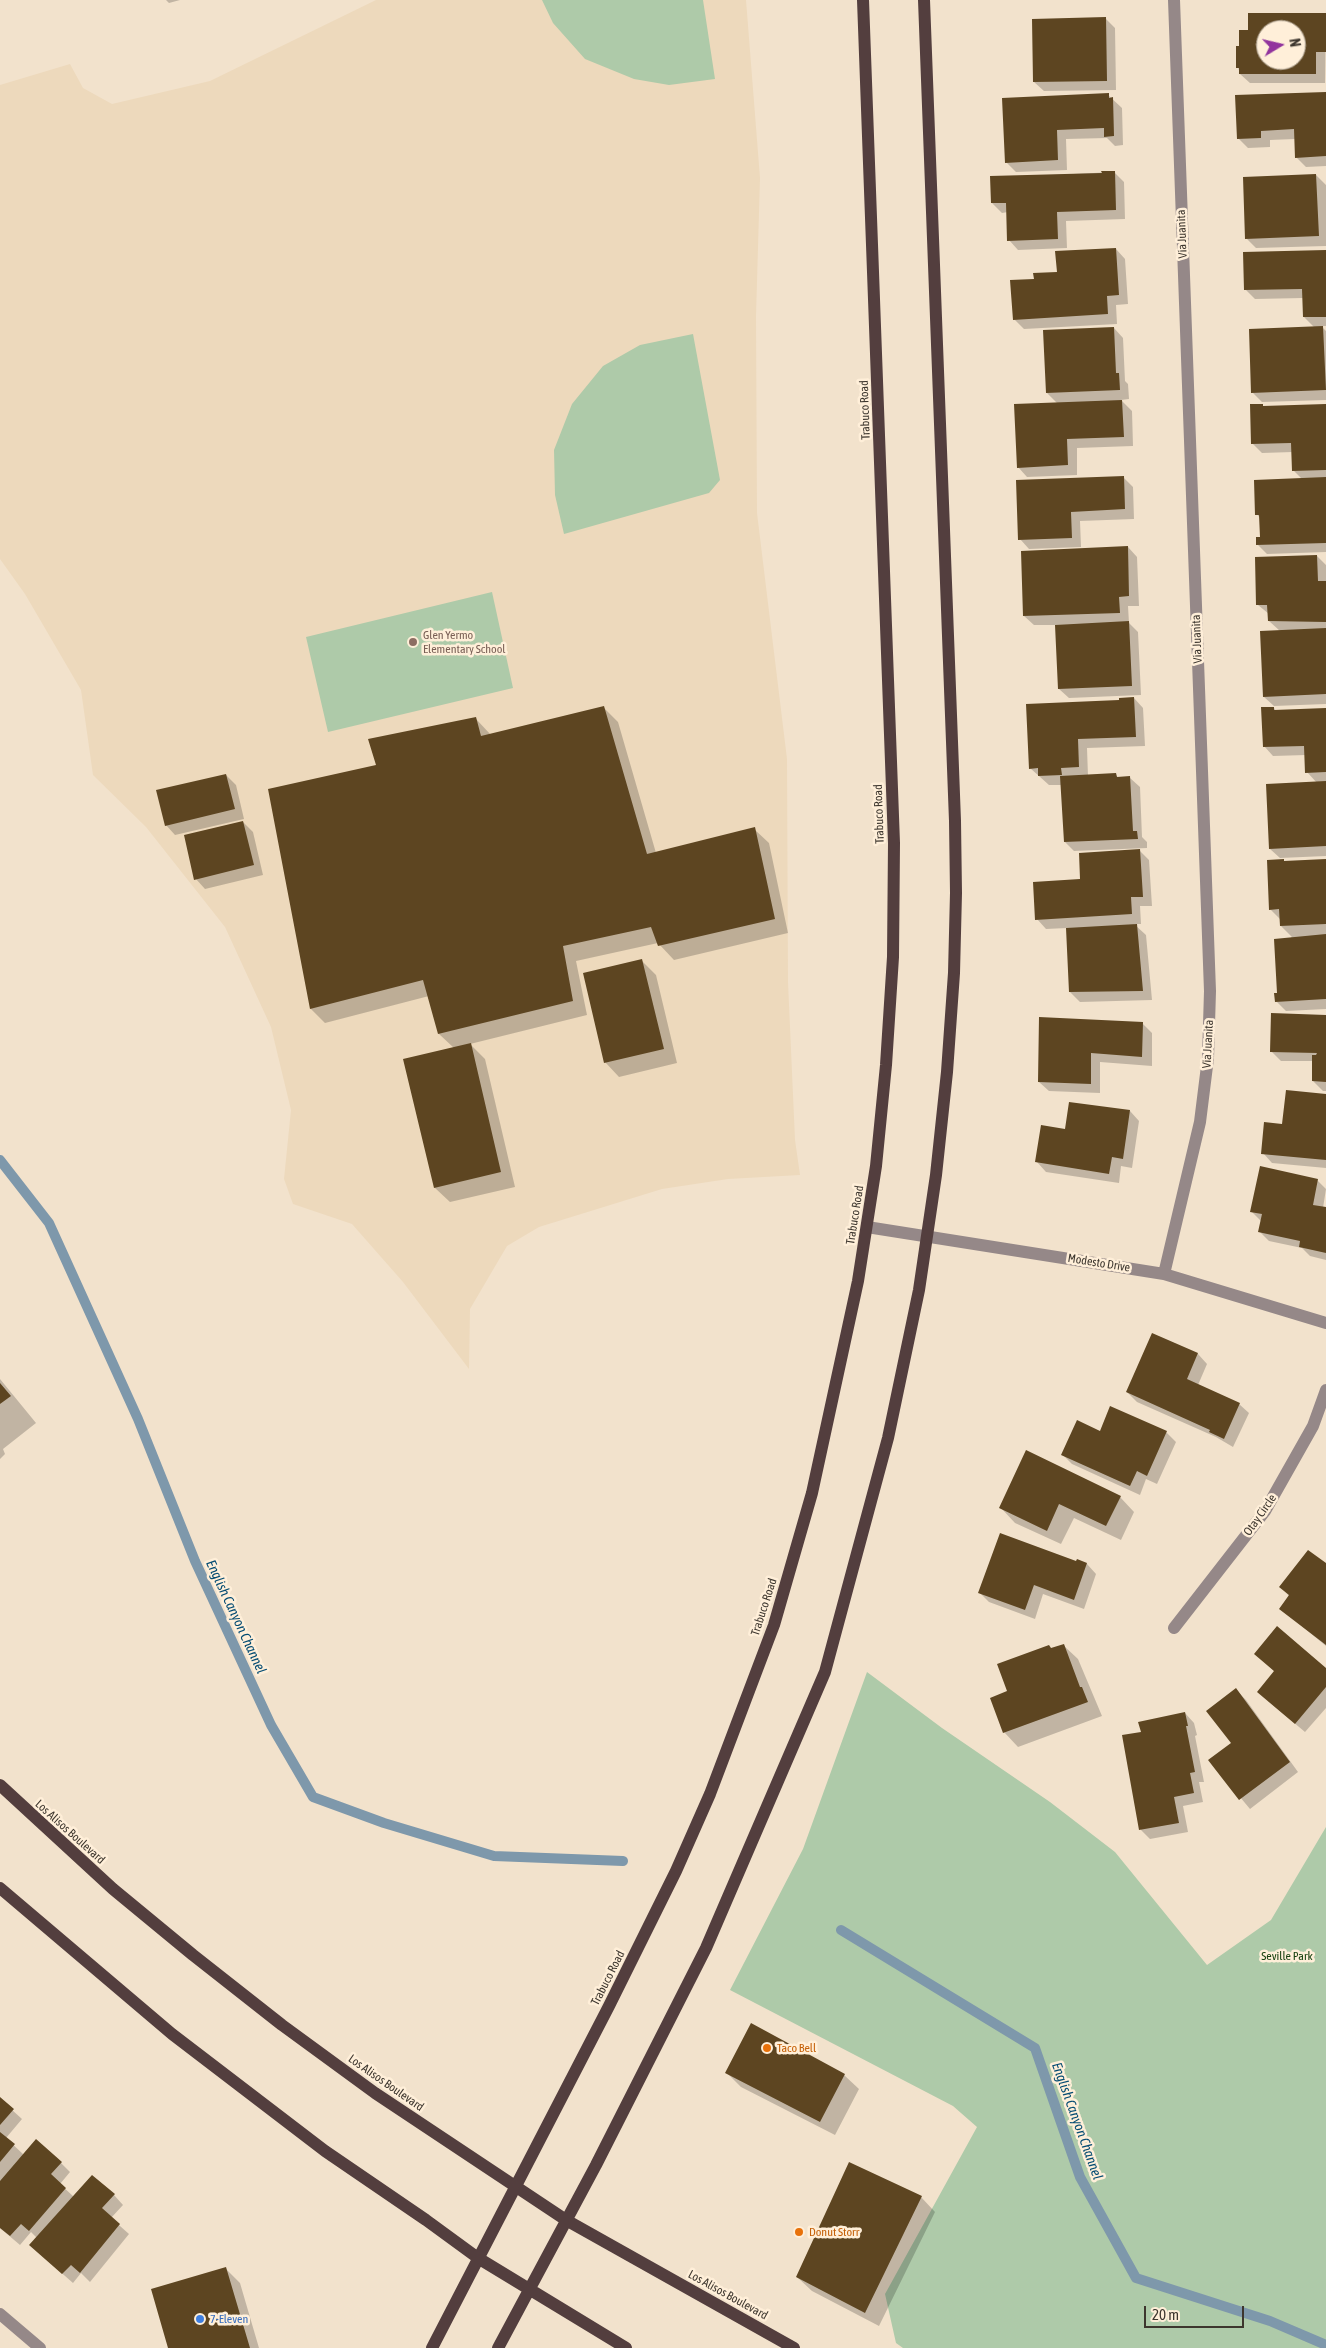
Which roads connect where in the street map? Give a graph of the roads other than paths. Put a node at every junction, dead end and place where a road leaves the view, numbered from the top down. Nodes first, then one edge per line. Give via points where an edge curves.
1 (862, 0) edge
2 (924, 0) edge
3 (1174, 0) edge
4 (867, 1227) junction
5 (928, 1236) junction
6 (1164, 1274) junction
7 (1326, 1323) edge
8 (1326, 1390) edge
9 (1174, 1628) dead end
10 (0, 1785) edge
11 (0, 1888) edge
12 (516, 2186) junction
13 (566, 2220) junction
14 (478, 2258) junction
15 (530, 2288) junction
16 (0, 2314) edge
17 (40, 2348) edge
18 (432, 2348) edge
19 (498, 2348) edge
20 (626, 2348) edge
21 (794, 2348) edge

1 - 4 main road, Trabuco Road via 894,843 893,956 886,1065
2 - 5 main road via 956,893 947,1072
3 - 6 street, Via Juanita via 1210,991 1208,1058 1200,1122
4 - 5 street, Modesto Drive
4 - 12 main road, Trabuco Road via 846,1345 812,1494 774,1625 710,1794 676,1871
5 - 6 street, Modesto Drive
5 - 13 main road via 888,1438 825,1672 706,1948
6 - 7 street, Modesto Drive
8 - 9 street, Otay Circle via 1314,1426 1265,1511
10 - 12 main road, Los Alisos Boulevard via 113,1889 282,2025 375,2093
11 - 14 main road via 112,1985 232,2082
12 - 13 main road, Los Alisos Boulevard
12 - 14 main road, Trabuco Road
13 - 15 main road
13 - 21 main road, Los Alisos Boulevard
14 - 15 main road
14 - 18 main road, Trabuco Road
15 - 19 main road
15 - 20 main road
16 - 17 street

